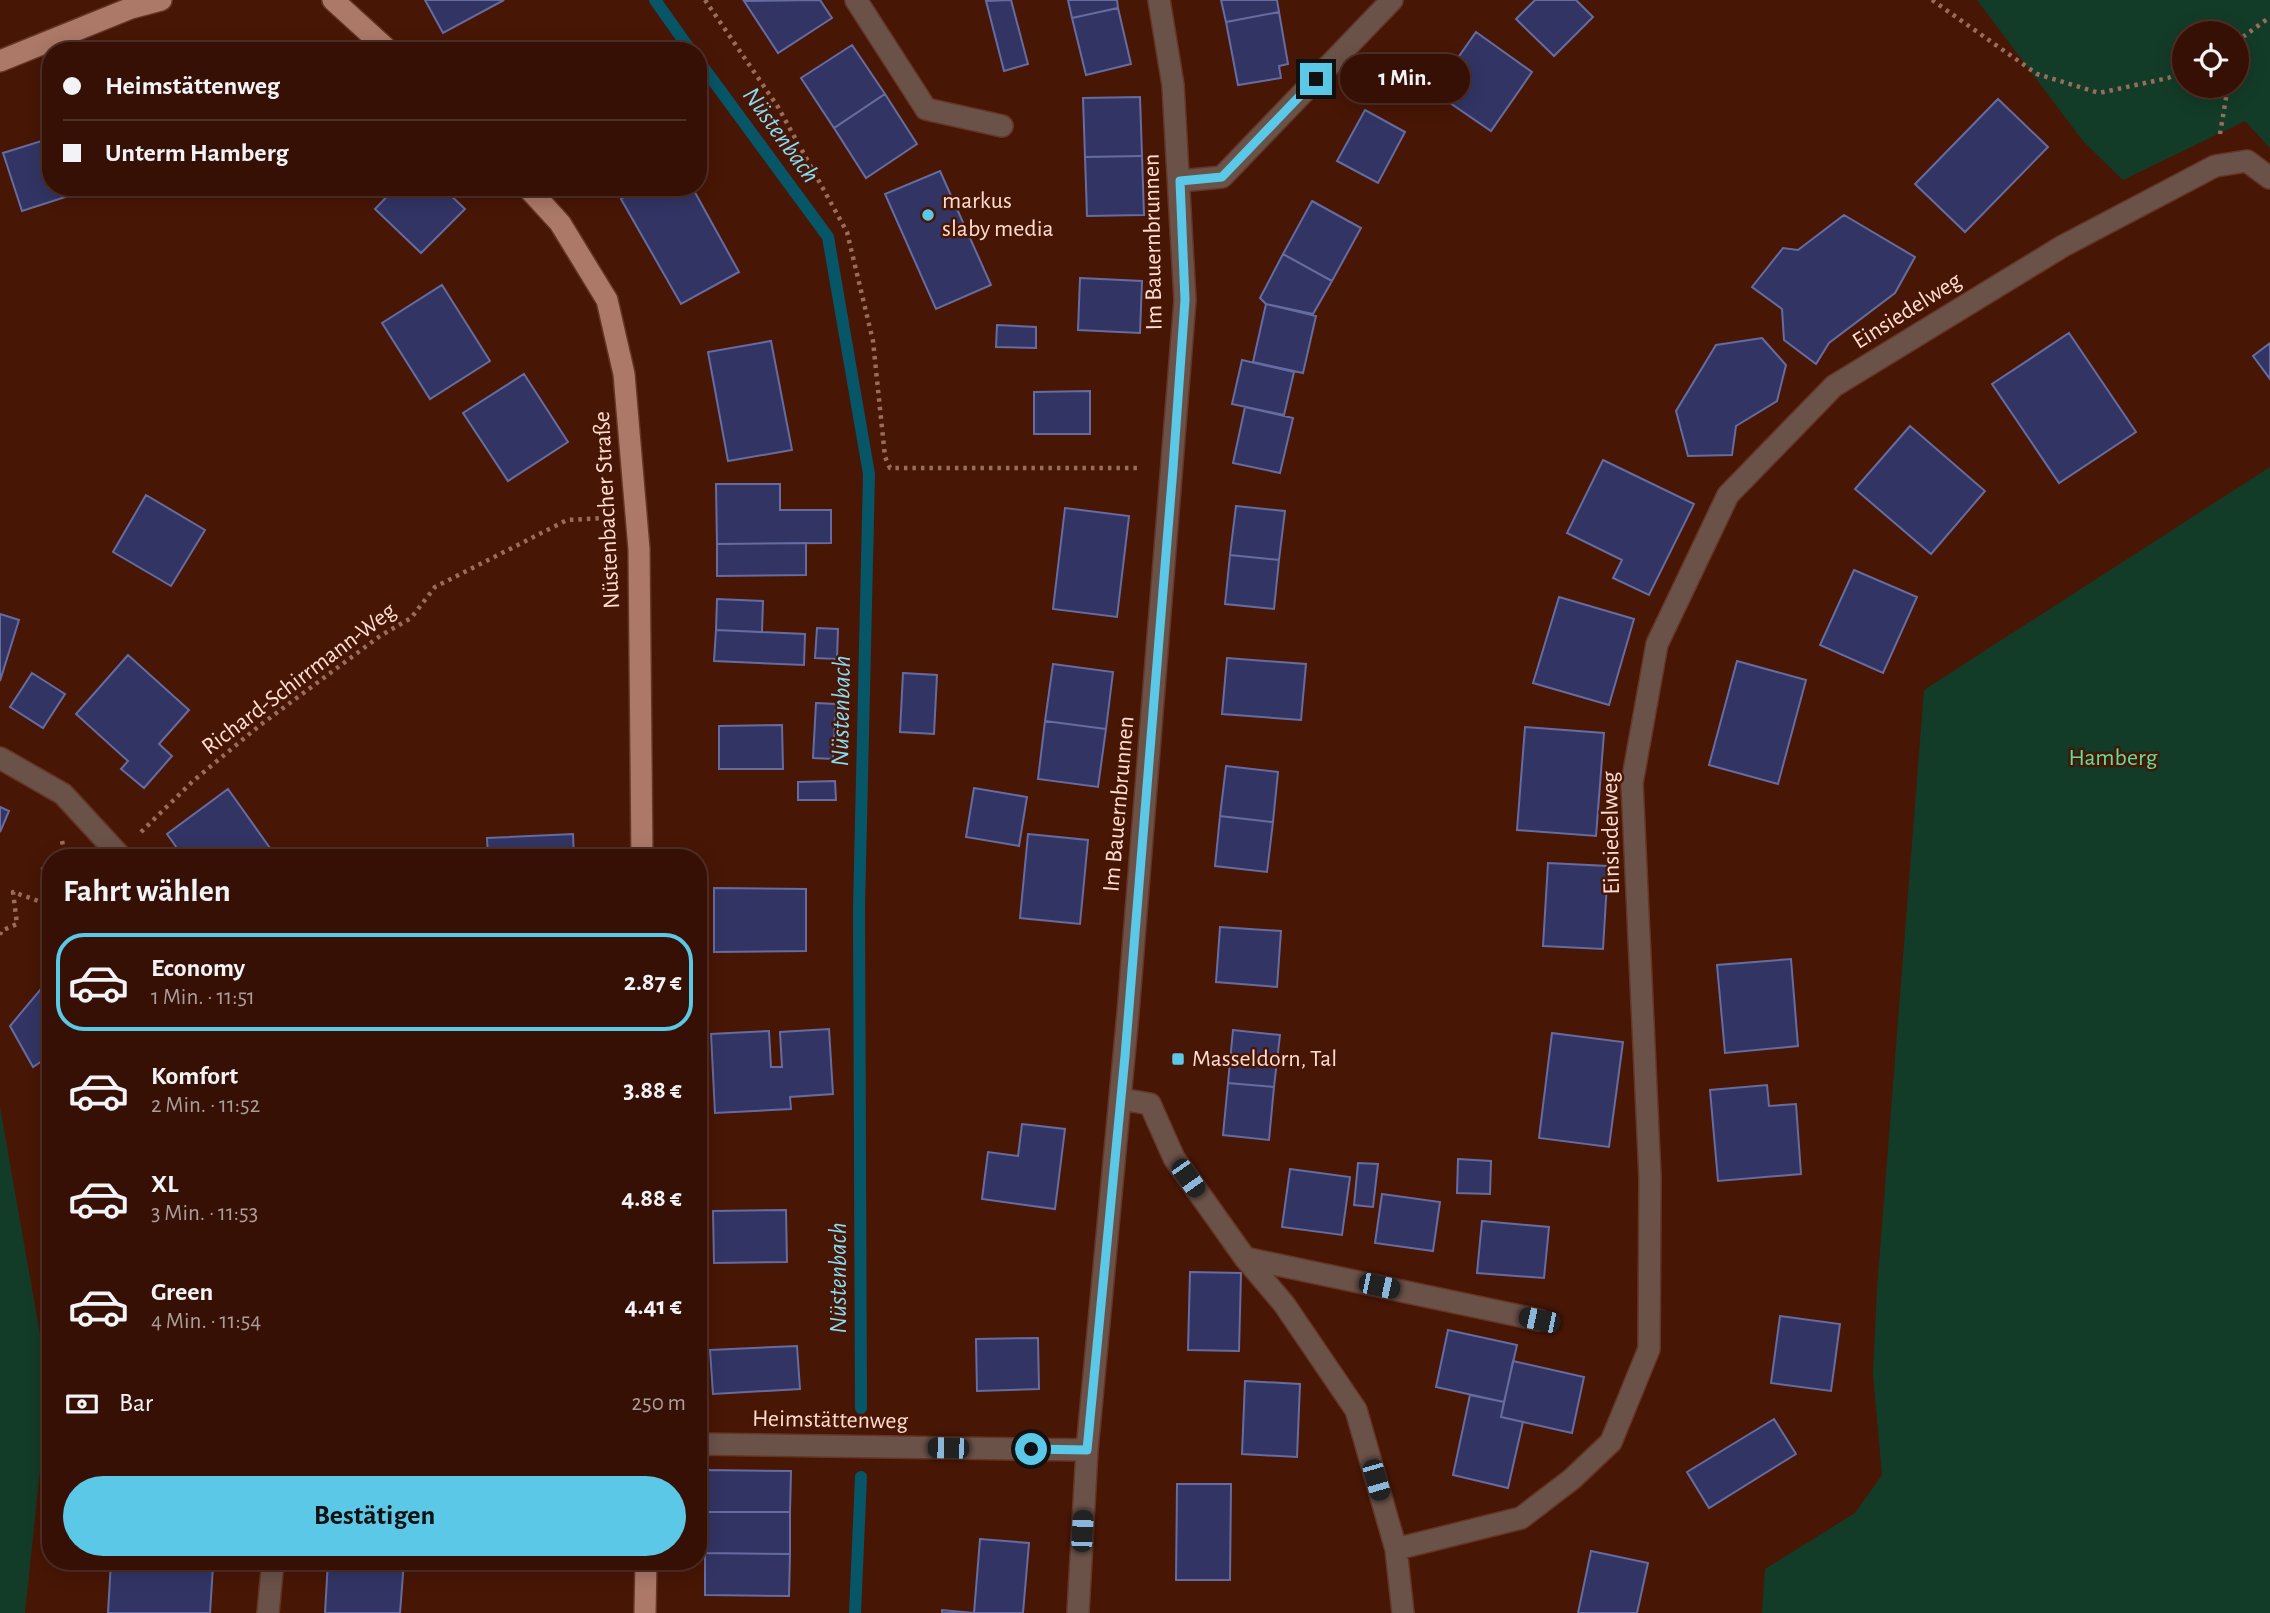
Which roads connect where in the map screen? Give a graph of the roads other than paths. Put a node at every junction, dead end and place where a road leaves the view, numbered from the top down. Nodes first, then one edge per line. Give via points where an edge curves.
1 (161, 0) edge
2 (333, 0) edge
3 (856, 0) edge
4 (1159, 0) edge
5 (1392, 0) edge
6 (47, 42) edge
7 (379, 42) edge
8 (42, 44) edge
9 (0, 61) edge
10 (1002, 126) dead end
11 (2270, 178) edge
12 (1180, 181) junction
13 (536, 196) edge
14 (0, 758) edge
15 (114, 849) edge
16 (642, 849) edge
17 (1121, 1099) junction
18 (1245, 1258) junction
19 (1539, 1320) dead end
20 (707, 1444) edge
21 (1087, 1450) junction
22 (1396, 1549) junction
23 (272, 1570) edge
24 (646, 1570) edge
25 (268, 1613) edge
26 (645, 1613) edge
27 (1078, 1613) edge
28 (1403, 1613) edge

1 - 6 main road
2 - 7 main road
3 - 10 street via 926,109
4 - 12 street, Im Bauernbrunnen via 1173,85
5 - 12 street via 1222,177
8 - 9 main road
11 - 22 street, Einsiedelweg via 2247,161 2215,166 2063,246 1834,386 1728,495 1657,644 1632,783 1650,1177 1649,1349 1611,1442 1572,1479 1521,1518
12 - 17 street, Im Bauernbrunnen via 1185,300
13 - 16 main road, Nüstenbacher Straße via 561,223 607,300 624,374 639,549
14 - 15 street via 63,794
17 - 18 street via 1150,1104 1174,1158
17 - 21 street, Im Bauernbrunnen
18 - 19 street
18 - 22 street via 1284,1304 1356,1410
20 - 21 street, Heimstättenweg
21 - 27 street, Im Bauernbrunnen
22 - 28 street
23 - 25 street
24 - 26 main road

